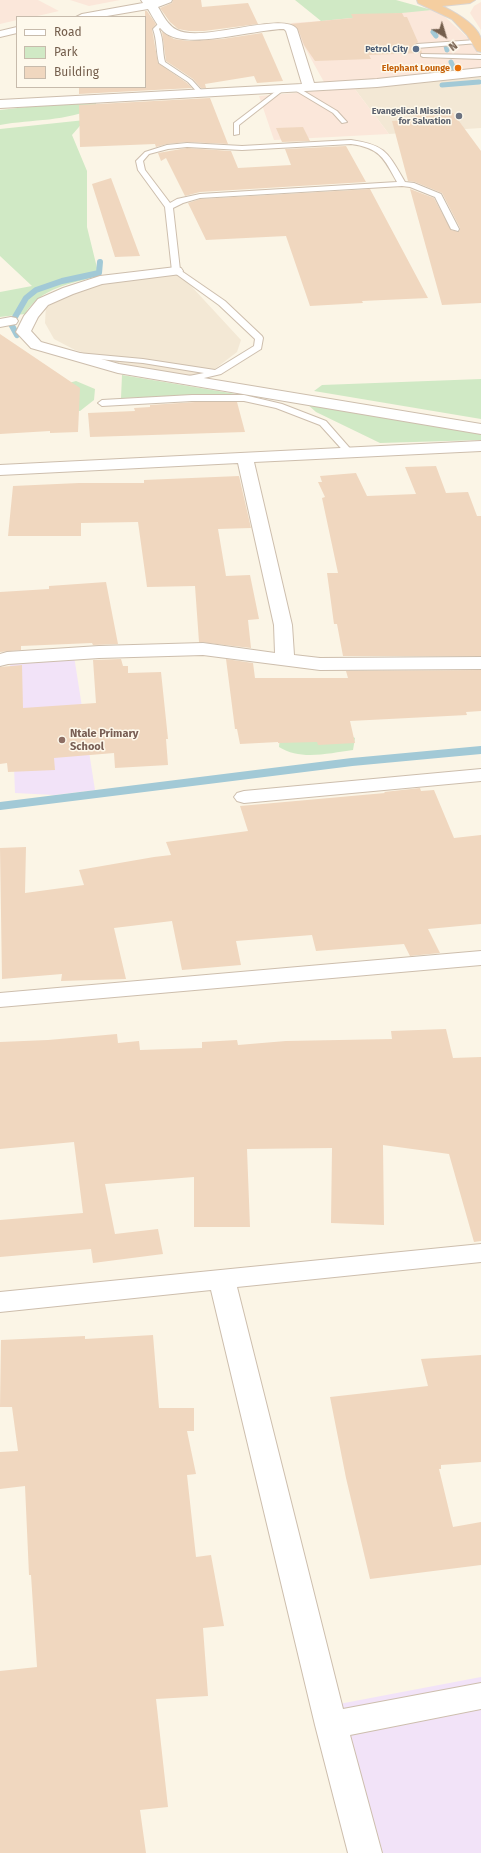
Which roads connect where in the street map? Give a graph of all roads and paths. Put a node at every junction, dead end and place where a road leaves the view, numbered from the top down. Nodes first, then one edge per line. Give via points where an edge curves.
1 (167, 0) edge
2 (419, 1) edge
3 (467, 1) edge
4 (149, 2) edge
5 (86, 16) edge
6 (456, 17) junction
7 (161, 23) junction
8 (16, 30) edge
9 (0, 34) edge
10 (417, 46) dead end
11 (478, 46) edge
12 (422, 55) dead end
13 (481, 57) edge
14 (481, 72) edge
15 (309, 87) junction
16 (295, 88) junction
17 (282, 89) junction
18 (200, 92) junction
19 (0, 104) edge
20 (344, 122) dead end
21 (236, 134) dead end
22 (402, 184) junction
23 (169, 207) junction
24 (455, 229) dead end
25 (176, 271) junction
26 (67, 354) junction
27 (218, 372) junction
28 (186, 379) junction
29 (102, 403) dead end
30 (481, 429) edge
31 (481, 446) edge
32 (351, 454) junction
33 (245, 459) junction
34 (0, 470) edge
35 (0, 660) edge
36 (285, 660) junction
37 (481, 663) edge
38 (481, 775) edge
39 (244, 797) dead end
40 (481, 958) edge
41 (0, 1000) edge
42 (481, 1253) edge
43 (222, 1280) junction
44 (0, 1302) edge
45 (481, 1696) edge
46 (331, 1725) junction
47 (365, 1853) edge

1 - 4 street
2 - 3 highway
2 - 6 highway
3 - 6 highway
4 - 5 street
4 - 7 street
6 - 11 highway via 472,33
7 - 15 street via 172,33 188,37 286,26 291,29
7 - 18 lane via 156,29 160,39 162,62 190,81
8 - 9 street
10 - 11 lane
12 - 13 lane
14 - 15 street
15 - 16 street
16 - 17 street
16 - 20 lane via 335,112
17 - 18 street
17 - 21 lane via 236,124
18 - 19 street
22 - 23 lane via 200,196
22 - 23 lane via 380,148 367,144 351,142 242,148 187,145 167,147 148,153 139,161 142,170
22 - 24 lane via 438,196
23 - 25 lane
25 - 26 street via 100,280 43,302 31,316 23,332 36,345
25 - 27 lane via 222,303 259,338 258,347
26 - 27 lane via 143,361
26 - 28 street via 118,368
27 - 28 lane
28 - 30 street
29 - 32 lane via 244,398 279,406 323,423
31 - 32 street
32 - 33 street
33 - 34 street
33 - 36 street via 282,625
35 - 36 street via 99,652 203,649
36 - 37 street via 320,664
38 - 39 street
40 - 41 street
42 - 43 street
43 - 44 street
43 - 46 street
45 - 46 street
46 - 47 street

